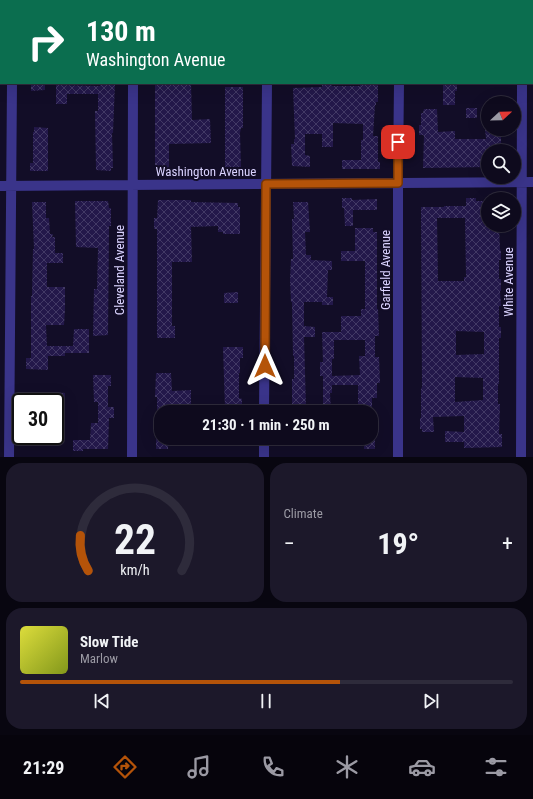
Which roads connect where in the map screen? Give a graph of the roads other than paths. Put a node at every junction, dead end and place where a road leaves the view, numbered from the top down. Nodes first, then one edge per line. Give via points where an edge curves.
1 (12, 84) edge
2 (133, 84) edge
3 (267, 84) edge
4 (399, 84) edge
5 (522, 84) edge
6 (481, 182) edge
7 (521, 182) joint
8 (533, 182) edge
9 (398, 183) junction
10 (266, 184) junction
11 (521, 184) edge
12 (132, 185) junction
13 (0, 186) edge
14 (12, 186) junction
15 (264, 405) edge
16 (264, 445) edge
17 (9, 457) edge
18 (132, 457) edge
19 (264, 457) edge
20 (398, 457) edge
21 (521, 457) edge

1 - 14 street
2 - 12 street, Cleveland Avenue
3 - 10 street
4 - 9 street, Garfield Avenue
5 - 7 street, White Avenue
6 - 9 street, Washington Avenue
7 - 8 street, Washington Avenue
9 - 10 street, Washington Avenue
9 - 20 street, Garfield Avenue
10 - 12 street, Washington Avenue
10 - 15 street
11 - 21 street, White Avenue
12 - 14 street, Washington Avenue
12 - 18 street, Cleveland Avenue
13 - 14 street, Washington Avenue
14 - 17 street
16 - 19 street

